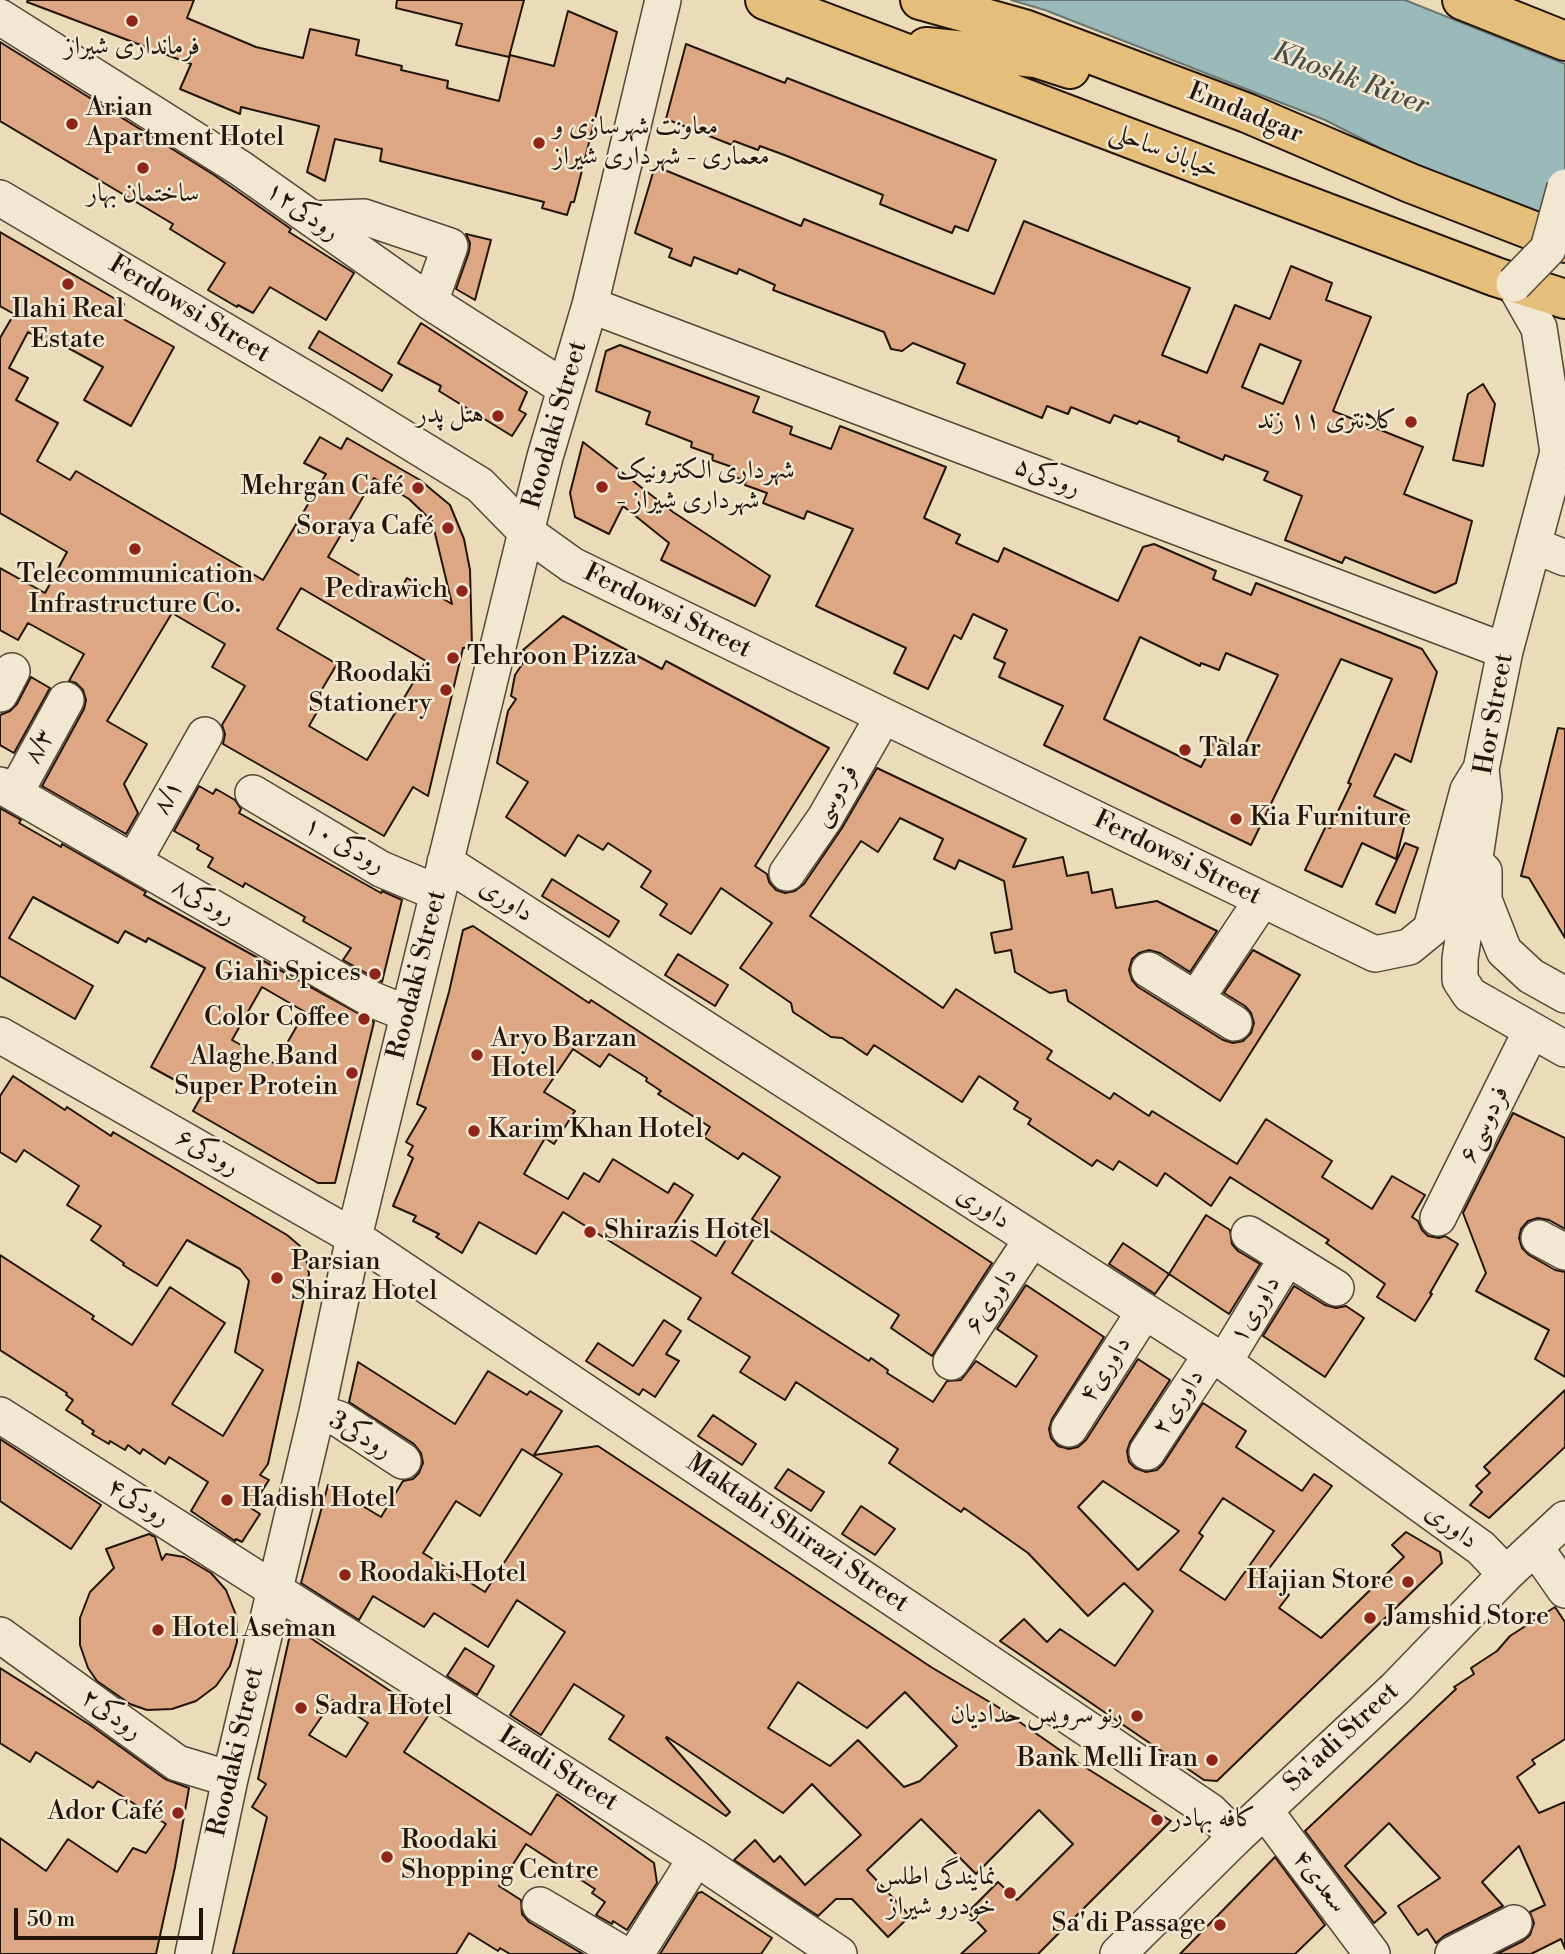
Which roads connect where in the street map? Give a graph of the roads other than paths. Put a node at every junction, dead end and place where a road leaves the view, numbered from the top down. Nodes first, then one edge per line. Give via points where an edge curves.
1 (663, 0) edge
2 (765, 0) edge
3 (920, 0) edge
4 (1461, 0) edge
5 (0, 17) edge
6 (1565, 41) edge
7 (874, 42) junction
8 (1410, 183) junction
9 (1565, 187) edge
10 (0, 198) edge
11 (312, 219) junction
12 (1565, 243) edge
13 (1514, 284) junction
14 (1565, 299) edge
15 (430, 303) junction
16 (590, 305) junction
17 (565, 388) junction
18 (1561, 443) edge
19 (526, 531) junction
20 (1533, 545) junction
21 (1565, 558) edge
22 (1505, 651) junction
23 (66, 700) dead end
24 (883, 717) junction
25 (205, 736) dead end
26 (1482, 783) junction
27 (7, 789) edge
28 (253, 793) dead end
29 (134, 862) junction
30 (787, 873) dead end
31 (442, 878) junction
32 (1262, 900) junction
33 (1149, 970) dead end
34 (1565, 995) edge
35 (1196, 999) junction
36 (408, 1014) junction
37 (1234, 1023) dead end
38 (1531, 1031) junction
39 (0, 1035) edge
40 (1565, 1049) edge
41 (1438, 1218) dead end
42 (1249, 1234) dead end
43 (354, 1237) junction
44 (1032, 1239) junction
45 (1287, 1258) junction
46 (1336, 1288) dead end
47 (1144, 1312) junction
48 (1218, 1359) junction
49 (951, 1362) dead end
50 (317, 1412) junction
51 (0, 1415) edge
52 (1069, 1429) dead end
53 (1147, 1452) dead end
54 (403, 1461) dead end
55 (1565, 1519) edge
56 (1535, 1547) junction
57 (1506, 1574) junction
58 (275, 1589) junction
59 (1565, 1590) edge
60 (0, 1636) edge
61 (230, 1779) junction
62 (1265, 1811) junction
63 (1236, 1837) junction
64 (696, 1858) junction
65 (540, 1905) dead end
66 (1514, 1923) dead end
67 (193, 1954) edge
68 (623, 1954) edge
69 (636, 1954) edge
70 (839, 1954) edge
71 (1118, 1954) edge
72 (1372, 1954) edge
73 (1453, 1954) edge

1 - 16 street, Roodaki Street
2 - 7 main road, خیابان ساحلی
3 - 8 main road, Emdadgar via 1024,29 1247,113
4 - 6 main road
5 - 11 street, رودکی۱۲ via 240,168
7 - 8 main road via 1036,58
7 - 13 main road, خیابان ساحلی
8 - 12 main road, Emdadgar
9 - 13 street, bridge via 1548,249
10 - 19 street, Ferdowsi Street via 480,485
11 - 15 street, رودکی۱۲
11 - 15 street via 364,218 450,246
13 - 14 main road, خیابان ساحلی
13 - 18 street, Hor Street via 1539,328
15 - 17 street, رودکی۱۲
16 - 17 street, Roodaki Street
16 - 22 street, رودکی۵
17 - 19 street, Roodaki Street
18 - 20 street, Hor Street
19 - 24 street, Ferdowsi Street via 572,565
19 - 31 street, Roodaki Street
20 - 21 street
20 - 22 street, Hor Street
22 - 26 street, Hor Street
23 - 27 street, ۸/۳
24 - 30 street, فردوسی via 825,818
24 - 32 street, Ferdowsi Street
25 - 29 street, ۸/۱
26 - 32 street, Ferdowsi Street via 1468,790 1431,929 1409,947 1375,954
26 - 34 street via 1484,900 1504,951 1531,976
26 - 38 street, Hor Street via 1460,980 1470,995
27 - 29 street, رودکی۸
28 - 31 street, رودکی ۱۰ via 382,869
29 - 36 street, رودکی۸ via 371,999
31 - 36 street, Roodaki Street
31 - 44 street, داوری
32 - 35 street
33 - 35 street
35 - 37 street
36 - 43 street, Roodaki Street
38 - 40 street
38 - 41 street, فردوسی۶
39 - 43 street, رودکی۶
42 - 45 street
43 - 50 street, Roodaki Street
43 - 63 street, Maktabi Shirazi Street via 1210,1811
44 - 47 street, داوری
44 - 49 street, داوری۶
45 - 46 street
45 - 48 street, داوری۱
47 - 48 street, داوری
47 - 52 street, داوری۴
48 - 53 street, داوری۲
48 - 57 street, داوری via 1481,1548
50 - 54 street, 3رودکی via 339,1419
50 - 58 street, Roodaki Street
51 - 58 street, رودکی۴
55 - 56 street, Sa'adi Street
56 - 57 street, Sa'adi Street
56 - 59 street
57 - 62 street, Sa'adi Street via 1396,1688
58 - 61 street, Roodaki Street
58 - 64 street, Izadi Street
60 - 61 street, رودکی۲ via 177,1763
61 - 67 street, Roodaki Street
62 - 63 street, Sa'adi Street
62 - 72 street, سعدی۴
63 - 71 street, Sa'adi Street
64 - 69 street
64 - 70 street, Izadi Street
65 - 68 street
66 - 73 street

